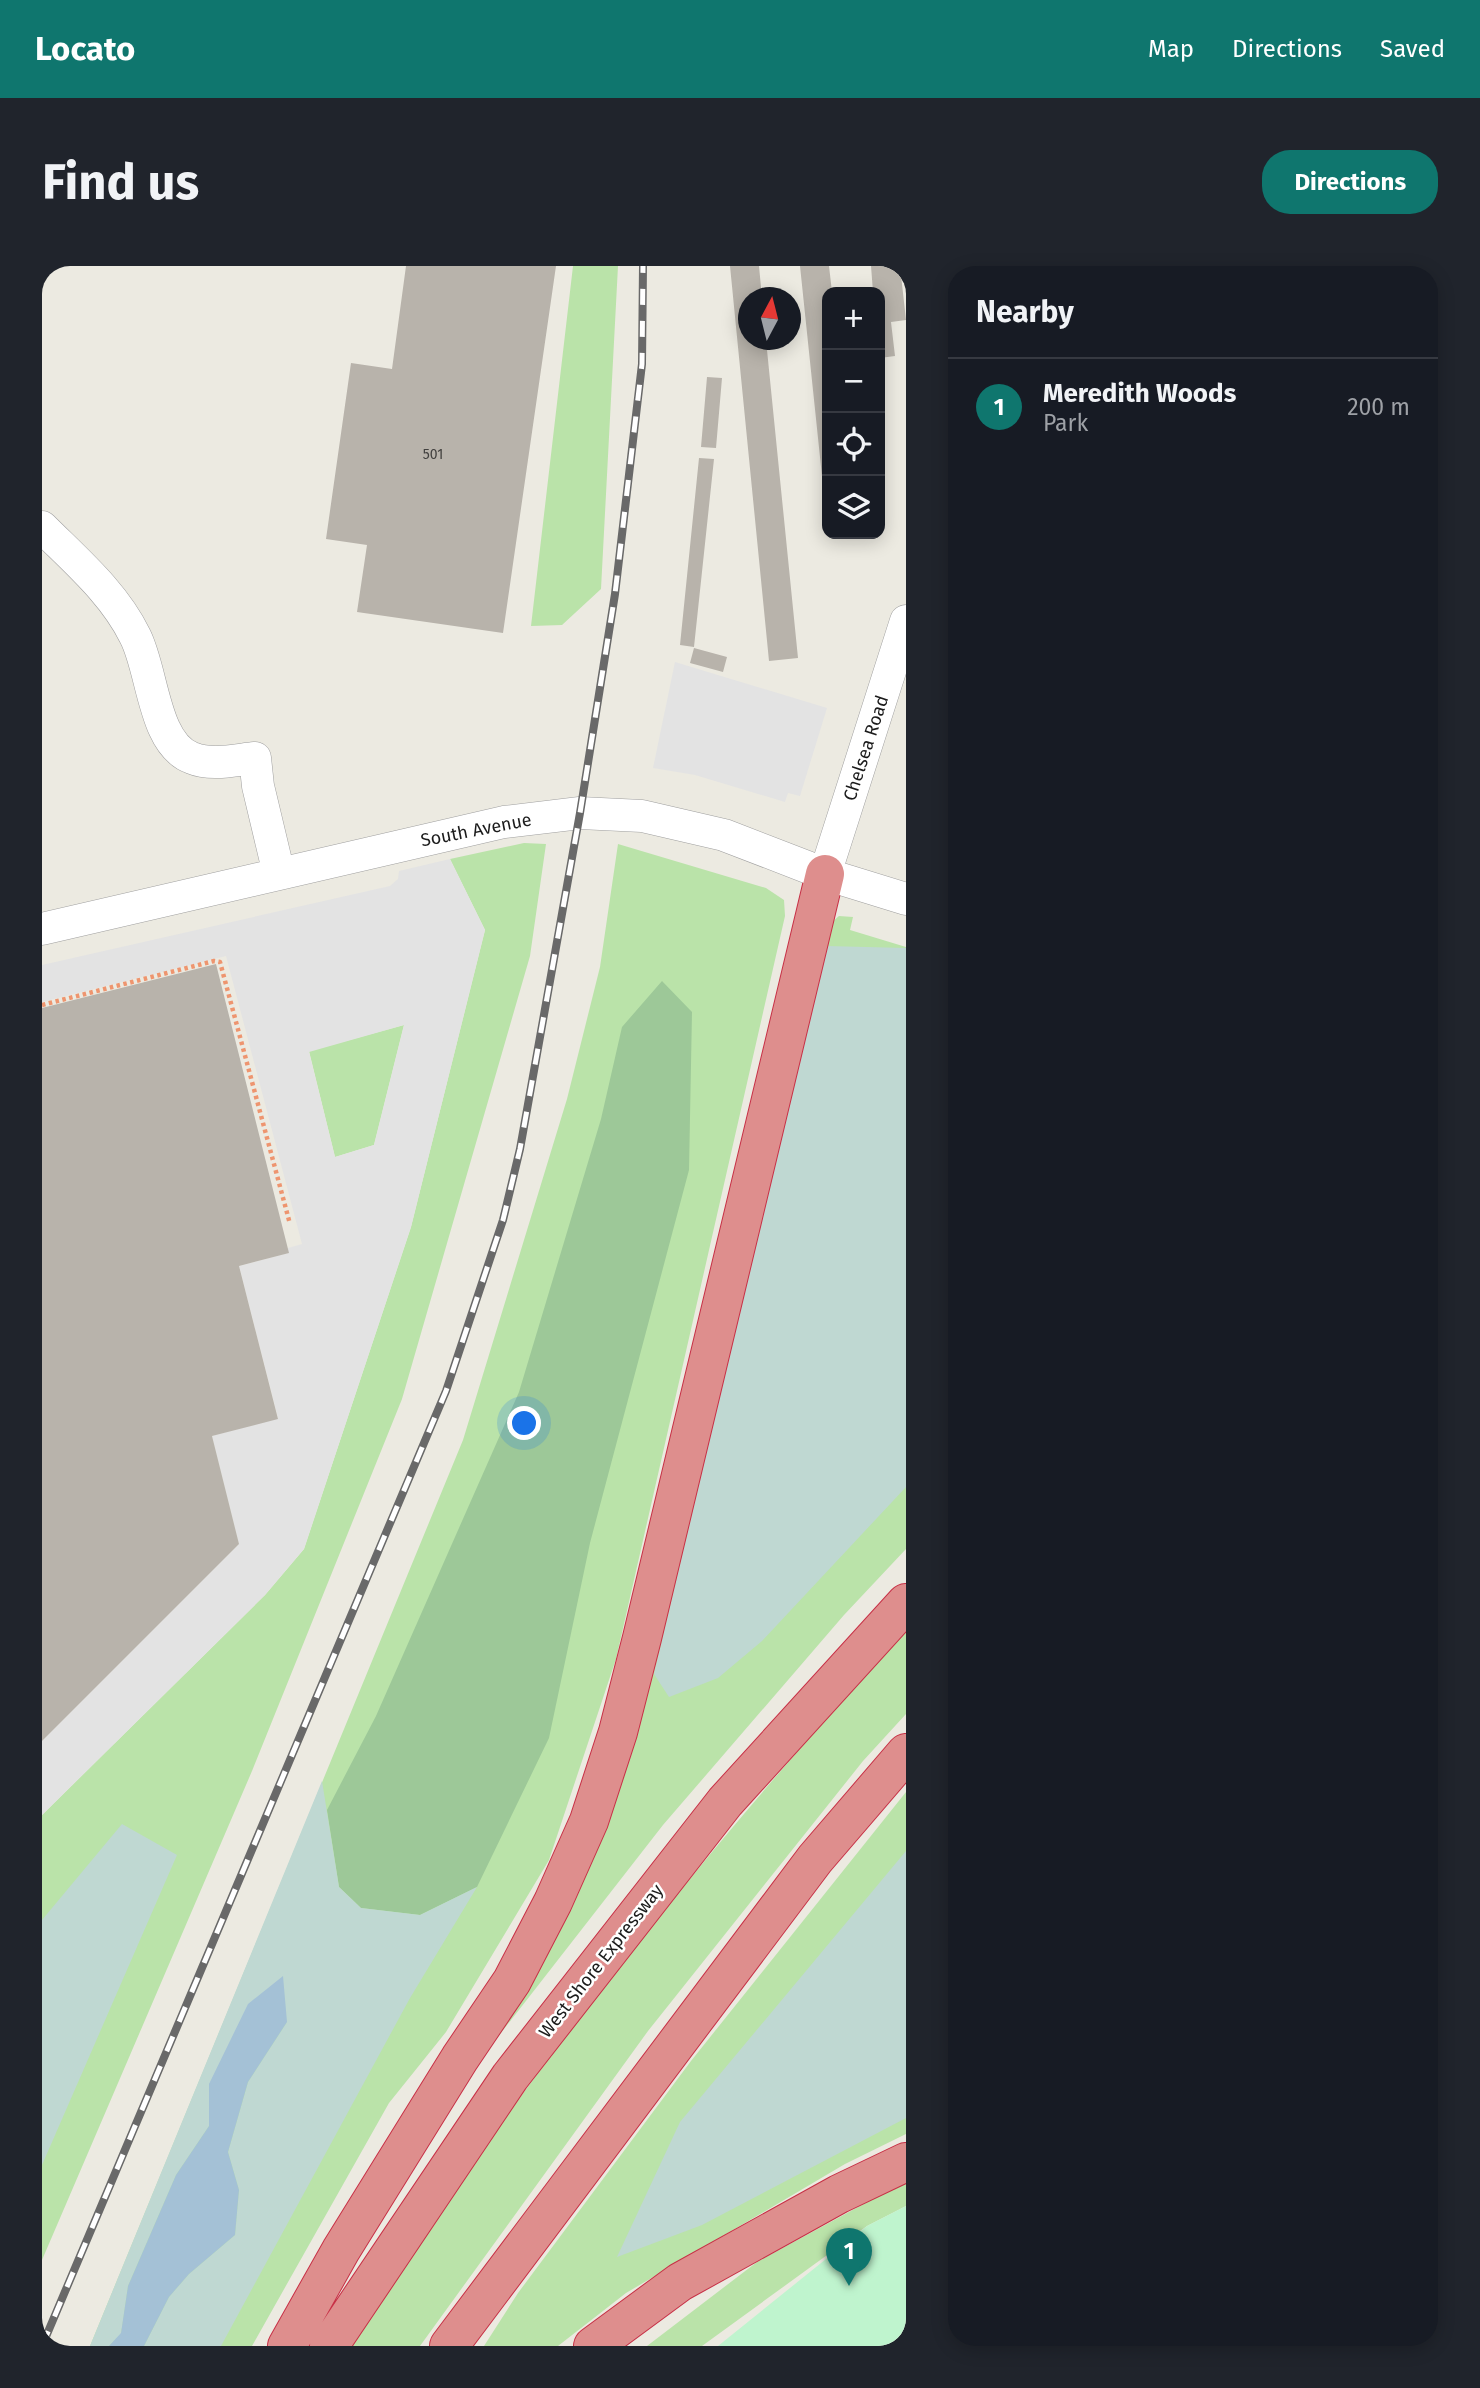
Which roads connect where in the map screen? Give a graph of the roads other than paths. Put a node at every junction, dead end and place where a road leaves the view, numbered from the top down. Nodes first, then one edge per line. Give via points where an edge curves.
1 (42, 527) edge
2 (906, 621) edge
3 (279, 874) junction
4 (825, 874) junction
5 (906, 899) edge
6 (42, 929) edge
7 (906, 1603) edge
8 (906, 1753) edge
9 (906, 2162) edge
10 (287, 2346) edge
11 (330, 2346) edge
12 (449, 2346) edge
13 (593, 2346) edge

1 - 3 street via 110,598 136,637 164,731 174,745 191,758 212,762 255,758
2 - 4 street, Chelsea Road
3 - 4 street, South Avenue via 504,822 580,813 642,816 724,835
3 - 6 street, South Avenue
4 - 5 street, South Avenue
4 - 10 highway via 642,1639 589,1821 512,1981 355,2228
7 - 11 highway, West Shore Expressway via 725,1802 510,2077
8 - 12 highway via 816,1859
9 - 13 highway via 680,2282

